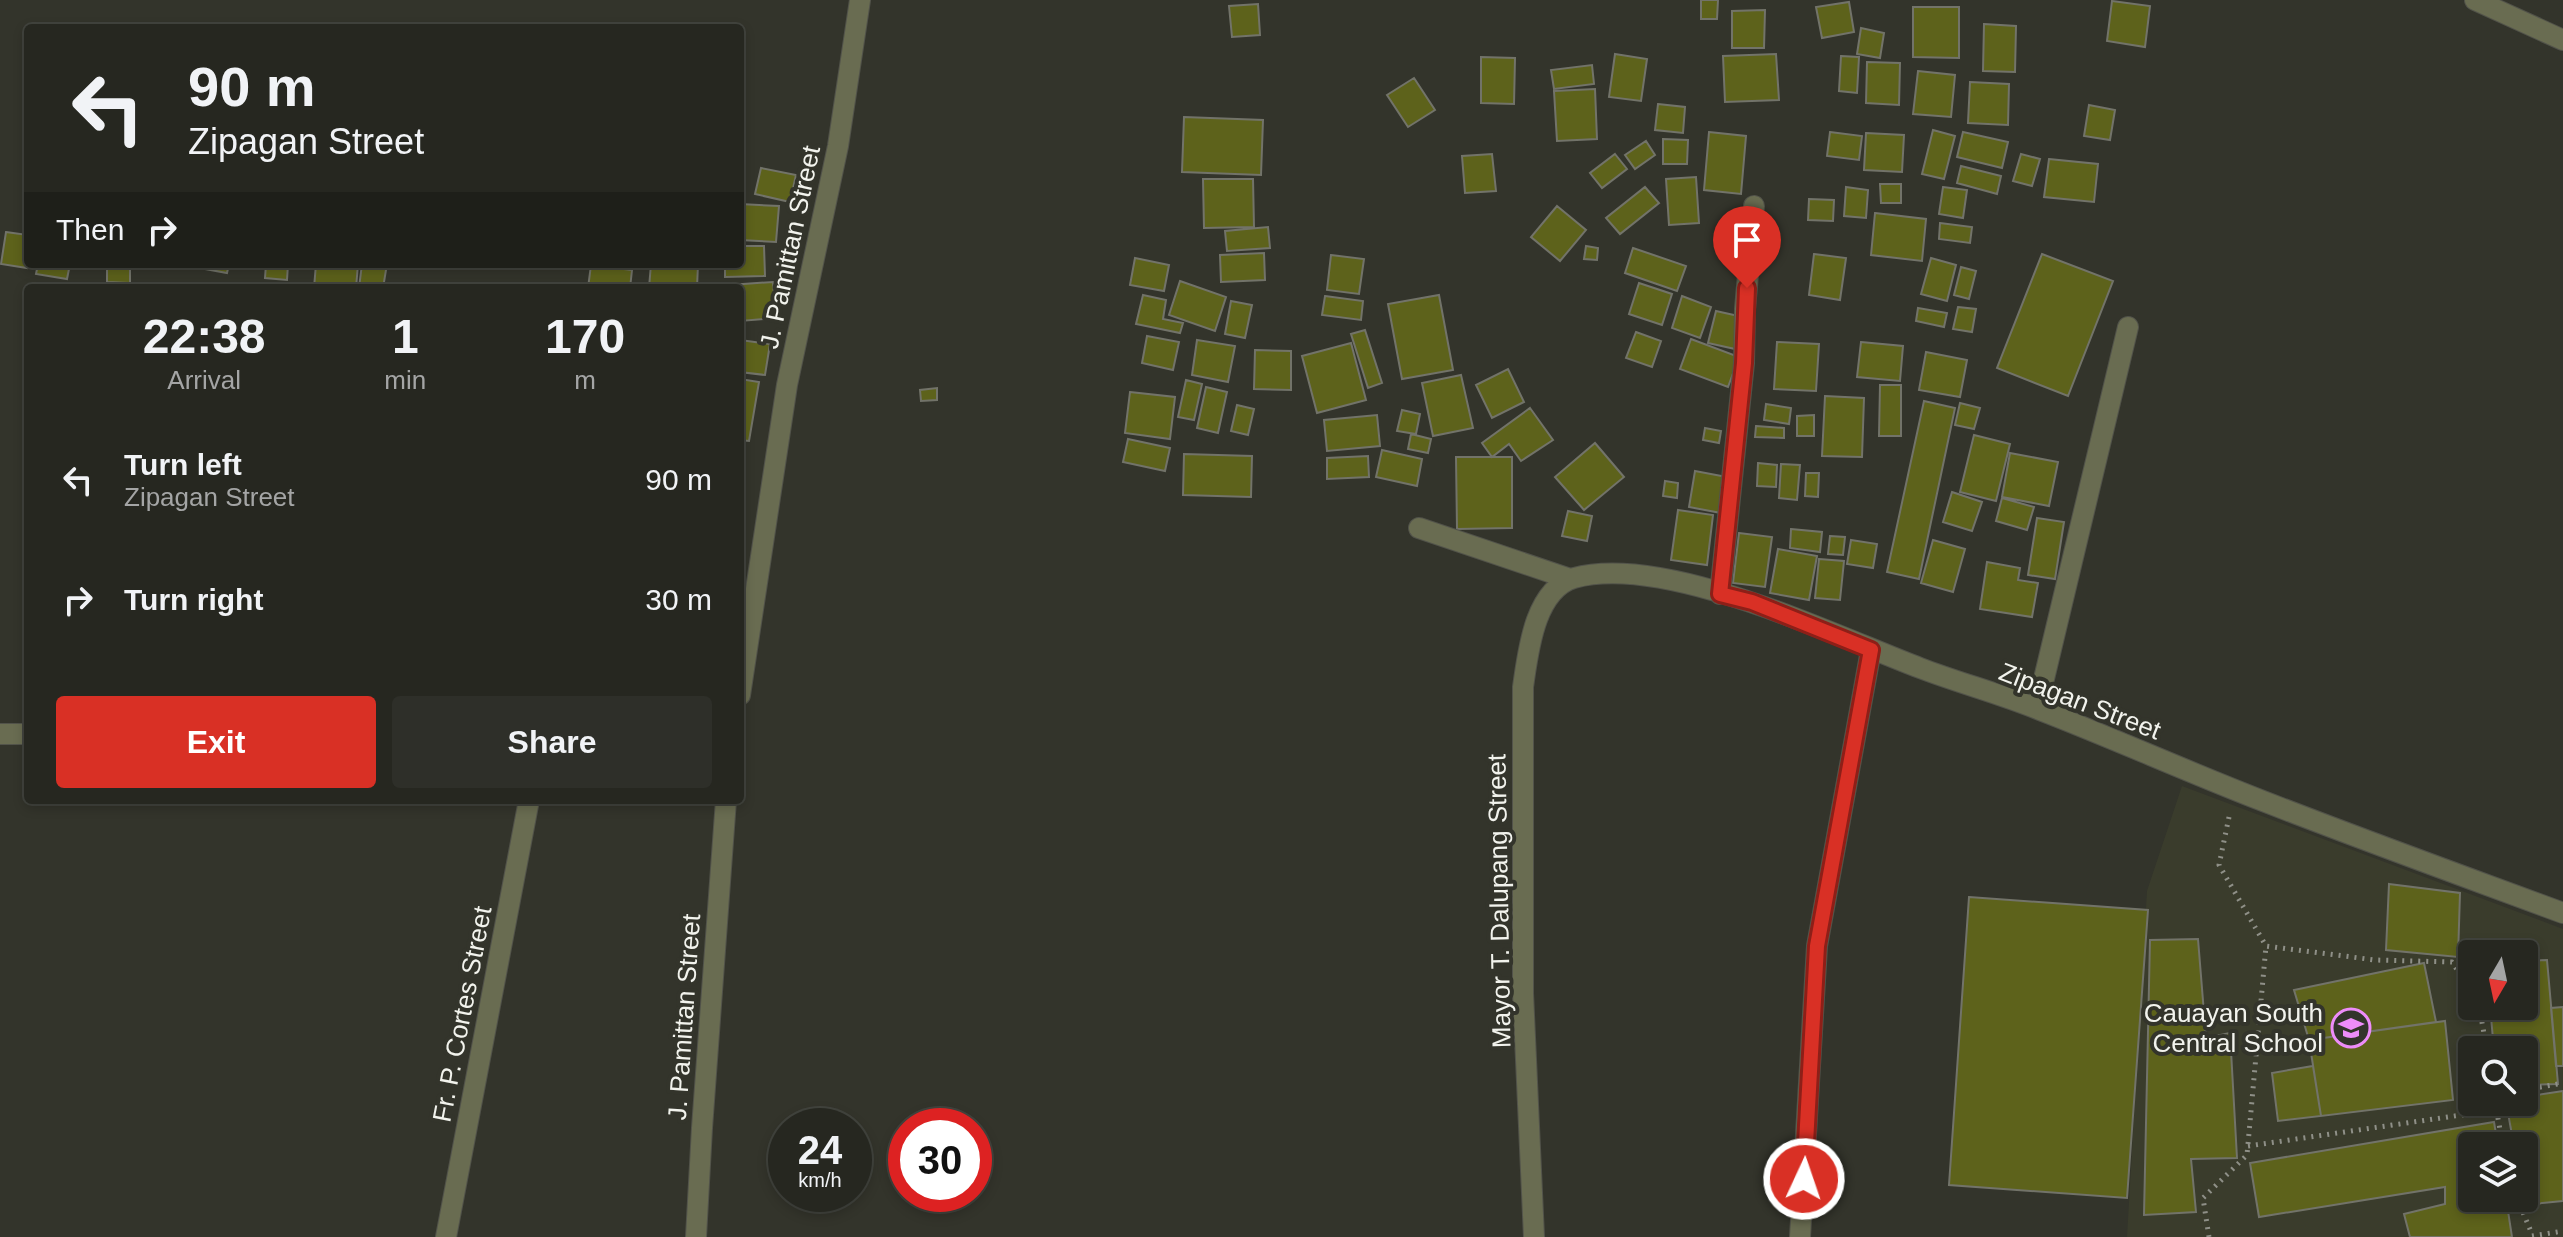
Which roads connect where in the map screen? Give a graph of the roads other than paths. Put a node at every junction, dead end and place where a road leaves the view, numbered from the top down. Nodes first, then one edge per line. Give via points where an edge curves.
1 (860, 0) edge
2 (2475, 0) edge
3 (2563, 40) edge
4 (1754, 206) dead end
5 (2128, 327) dead end
6 (1419, 528) dead end
7 (1570, 579) junction
8 (1720, 594) junction
9 (1871, 650) junction
10 (744, 669) edge
11 (2037, 708) junction
12 (0, 734) edge
13 (24, 734) edge
14 (528, 804) edge
15 (726, 804) edge
16 (2563, 913) edge
17 (446, 1237) edge
18 (696, 1237) edge
19 (1534, 1237) edge
20 (1800, 1237) edge

1 - 10 street, J. Pamittan Street via 838,146 787,385
2 - 3 street
4 - 8 street
5 - 11 street
6 - 7 street
7 - 8 street, Zipagan Street via 1603,573 1654,577
7 - 19 street, Mayor T. Dalupang Street via 1541,610 1530,638 1523,687 1523,993
8 - 9 street, Zipagan Street
9 - 11 street, Zipagan Street
9 - 20 street via 1817,946
11 - 16 street, Zipagan Street via 2234,790
12 - 13 street
14 - 17 street, Fr. P. Cortes Street
15 - 18 street, J. Pamittan Street

